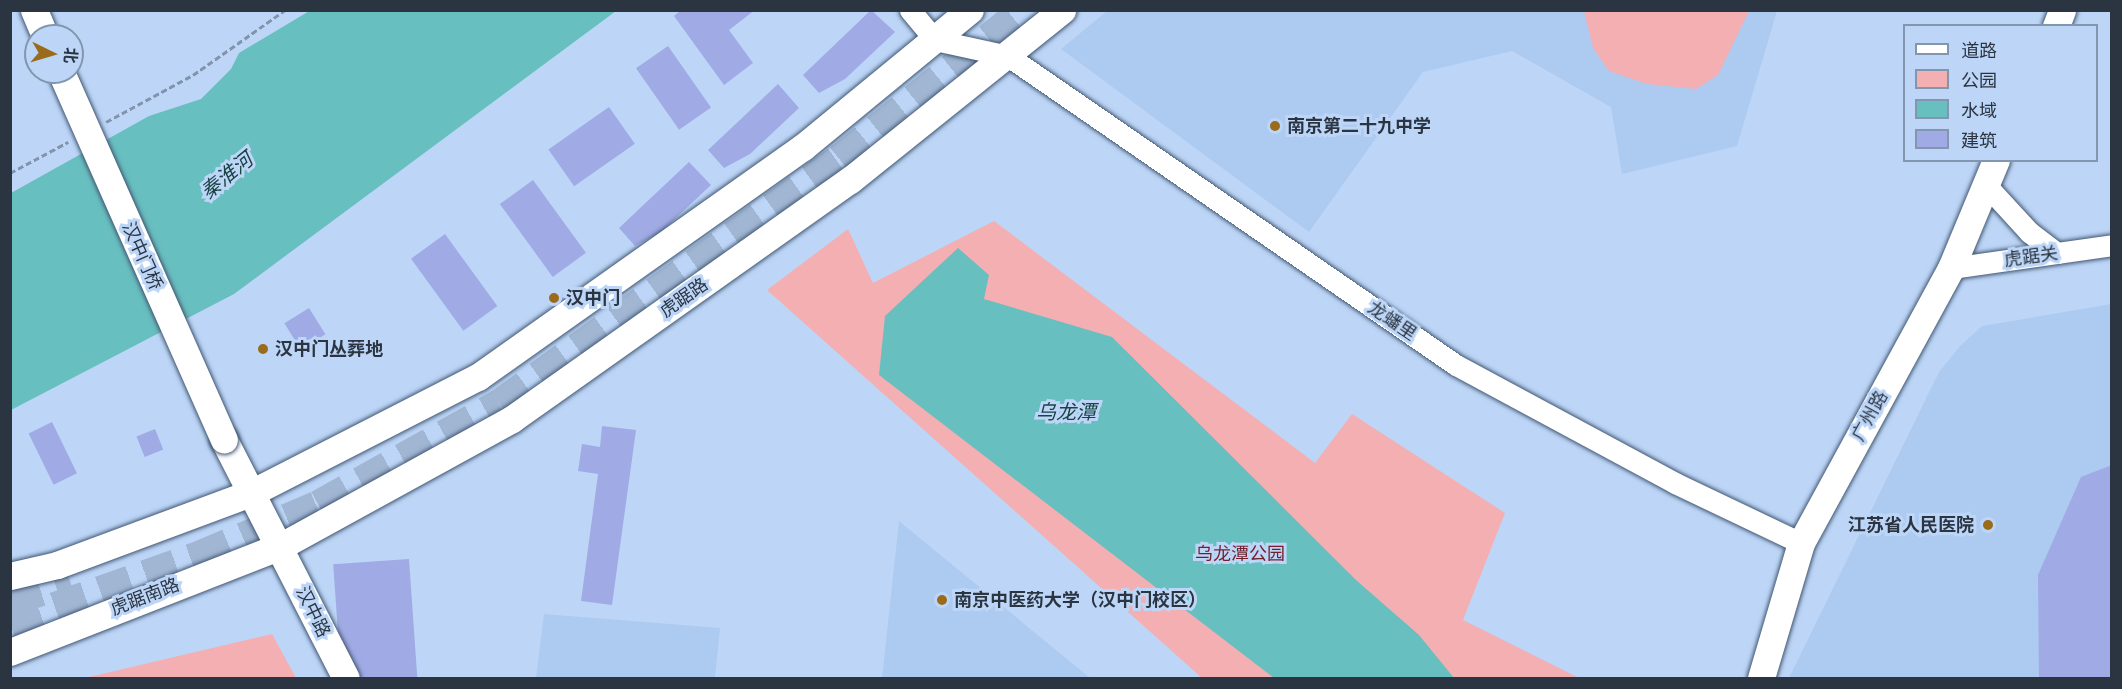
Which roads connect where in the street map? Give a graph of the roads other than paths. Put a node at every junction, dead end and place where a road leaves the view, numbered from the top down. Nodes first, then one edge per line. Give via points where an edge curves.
1 (33, 10) edge
2 (910, 10) edge
3 (970, 10) edge
4 (1062, 10) edge
5 (39, 24) edge
6 (935, 40) junction
7 (1008, 56) junction
8 (66, 84) edge
9 (1995, 162) edge
10 (1986, 185) junction
11 (2112, 245) edge
12 (2057, 253) junction
13 (1951, 268) junction
14 (251, 493) junction
15 (1801, 543) junction
16 (280, 546) junction
17 (10, 576) edge
18 (10, 652) edge
19 (345, 678) edge
20 (1761, 678) edge

1 - 5 main road
2 - 6 street
3 - 6 main road
4 - 7 main road, 虎踞路
6 - 7 street
6 - 14 main road via 803,147 478,377
7 - 15 street, 龙蟠里 via 1456,365 1675,483
7 - 16 main road, 虎踞路 via 850,180 512,419
8 - 14 main road, 汉中门桥, bridge
9 - 10 main road, 广州路
10 - 12 street via 2030,232
10 - 13 main road, 广州路
11 - 12 street, 虎踞关
12 - 13 street, 虎踞关
13 - 15 main road, 广州路
14 - 16 main road, 汉中路
14 - 17 main road via 57,565
15 - 20 main road, 广州路
16 - 18 main road, 虎踞南路
16 - 19 main road, 汉中路

